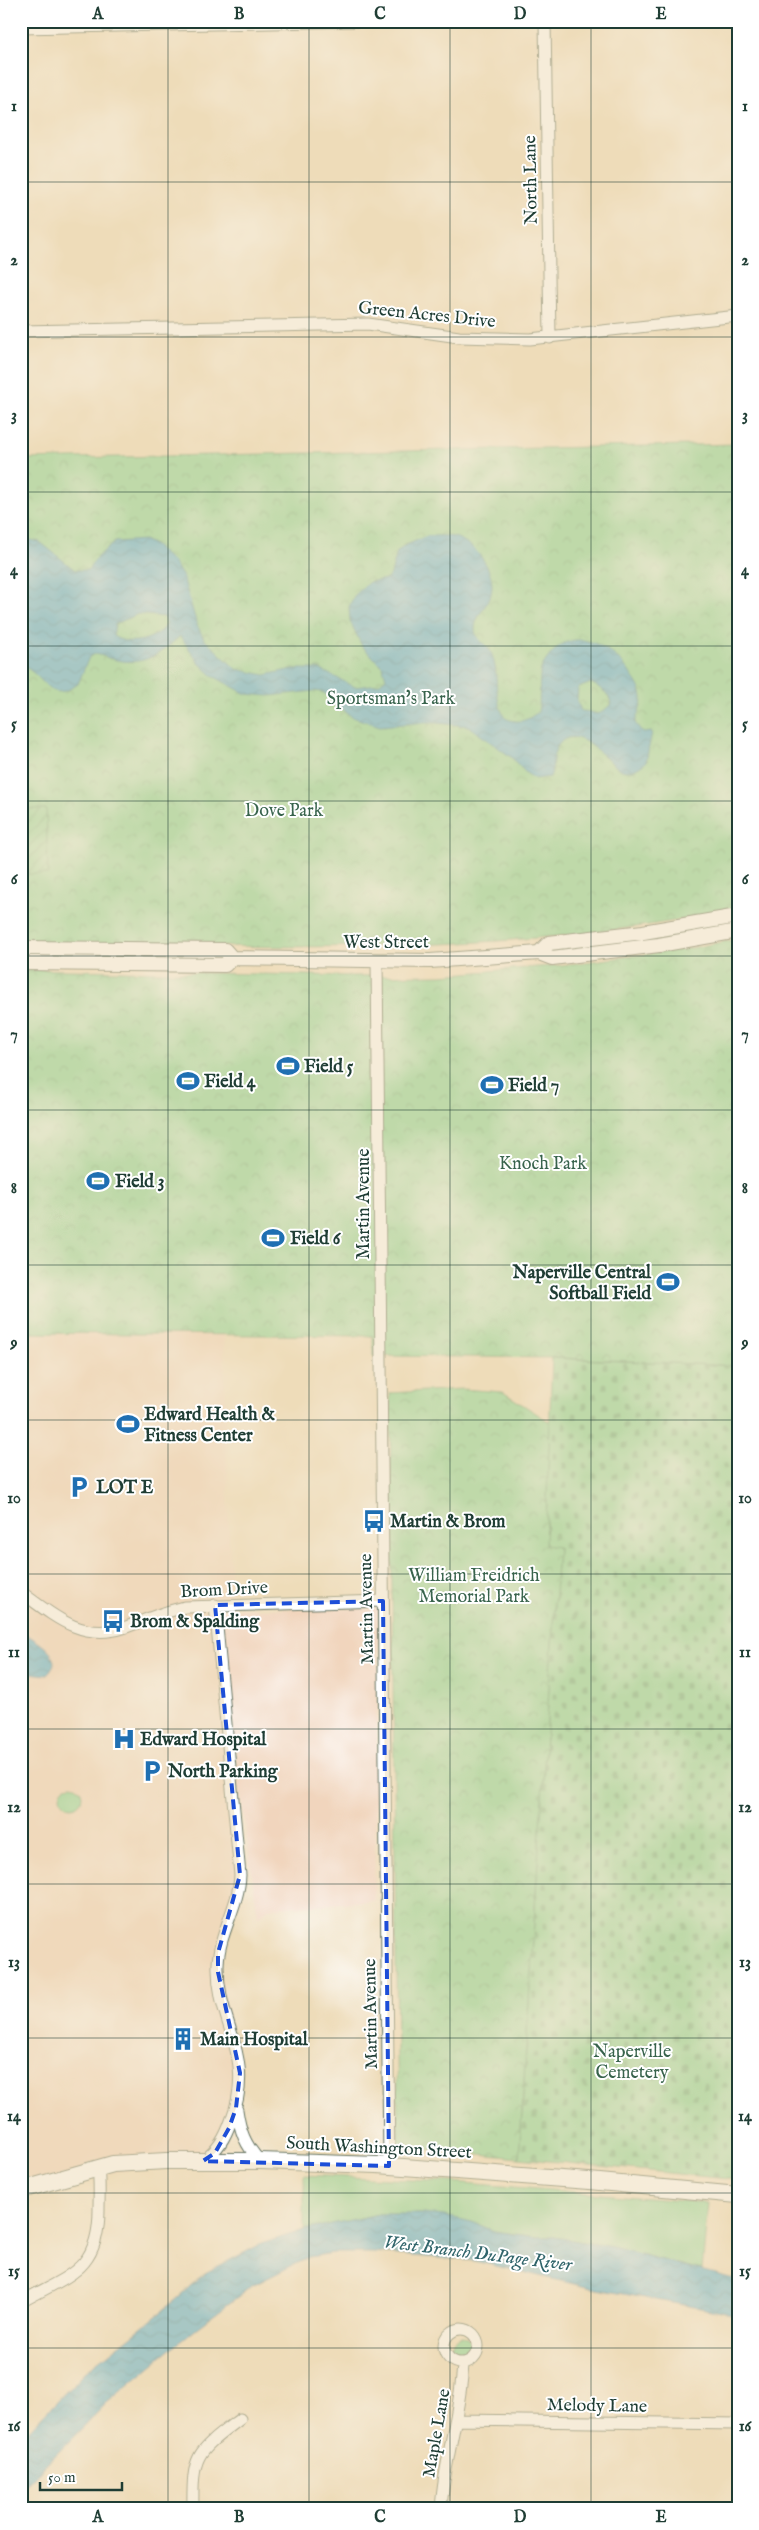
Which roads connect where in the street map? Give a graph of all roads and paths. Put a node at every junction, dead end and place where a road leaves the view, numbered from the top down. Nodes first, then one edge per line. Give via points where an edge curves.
1 (365, 21) edge
2 (545, 21) edge
3 (21, 28) edge
4 (738, 316) edge
5 (21, 331) edge
6 (550, 338) junction
7 (738, 916) edge
8 (738, 931) edge
9 (21, 948) edge
10 (540, 953) junction
11 (232, 958) junction
12 (377, 961) junction
13 (21, 963) edge
14 (21, 1592) edge
15 (383, 1601) junction
16 (214, 1605) junction
17 (236, 2108) junction
18 (203, 2161) junction
19 (260, 2161) junction
20 (389, 2166) junction
21 (98, 2167) junction
22 (21, 2190) edge
23 (738, 2195) edge
24 (21, 2302) edge
25 (463, 2363) dead end
26 (240, 2419) dead end
27 (456, 2420) junction
28 (738, 2424) edge
29 (193, 2509) edge
30 (441, 2509) edge

1 - 3 street
2 - 6 street, North Lane
4 - 6 street, Green Acres Drive
5 - 6 street, Green Acres Drive via 368,324 459,336
7 - 10 street, West Street via 549,943
8 - 10 street, West Street via 659,946 552,958
9 - 11 street, West Street via 225,950
10 - 12 street, West Street via 430,961
11 - 12 street, West Street
11 - 13 street, West Street via 225,965
12 - 15 street, Martin Avenue
14 - 16 street, Brom Drive via 56,1617 87,1632 121,1628 170,1610
15 - 16 street, Brom Drive
15 - 20 street, Martin Avenue
16 - 17 street via 240,1875 240,1888 218,1953 219,1986 239,2058
17 - 18 street via 222,2142 215,2153
17 - 19 street via 243,2138
18 - 19 main road, South Washington Street
18 - 21 main road, South Washington Street via 131,2162
19 - 20 main road, South Washington Street
20 - 23 main road, South Washington Street
21 - 22 main road, South Washington Street
21 - 24 street via 99,2225 90,2256 73,2272
25 - 27 street, Maple Lane
26 - 29 street via 206,2445 198,2456 192,2478
27 - 28 street, Melody Lane
27 - 30 street, Maple Lane

